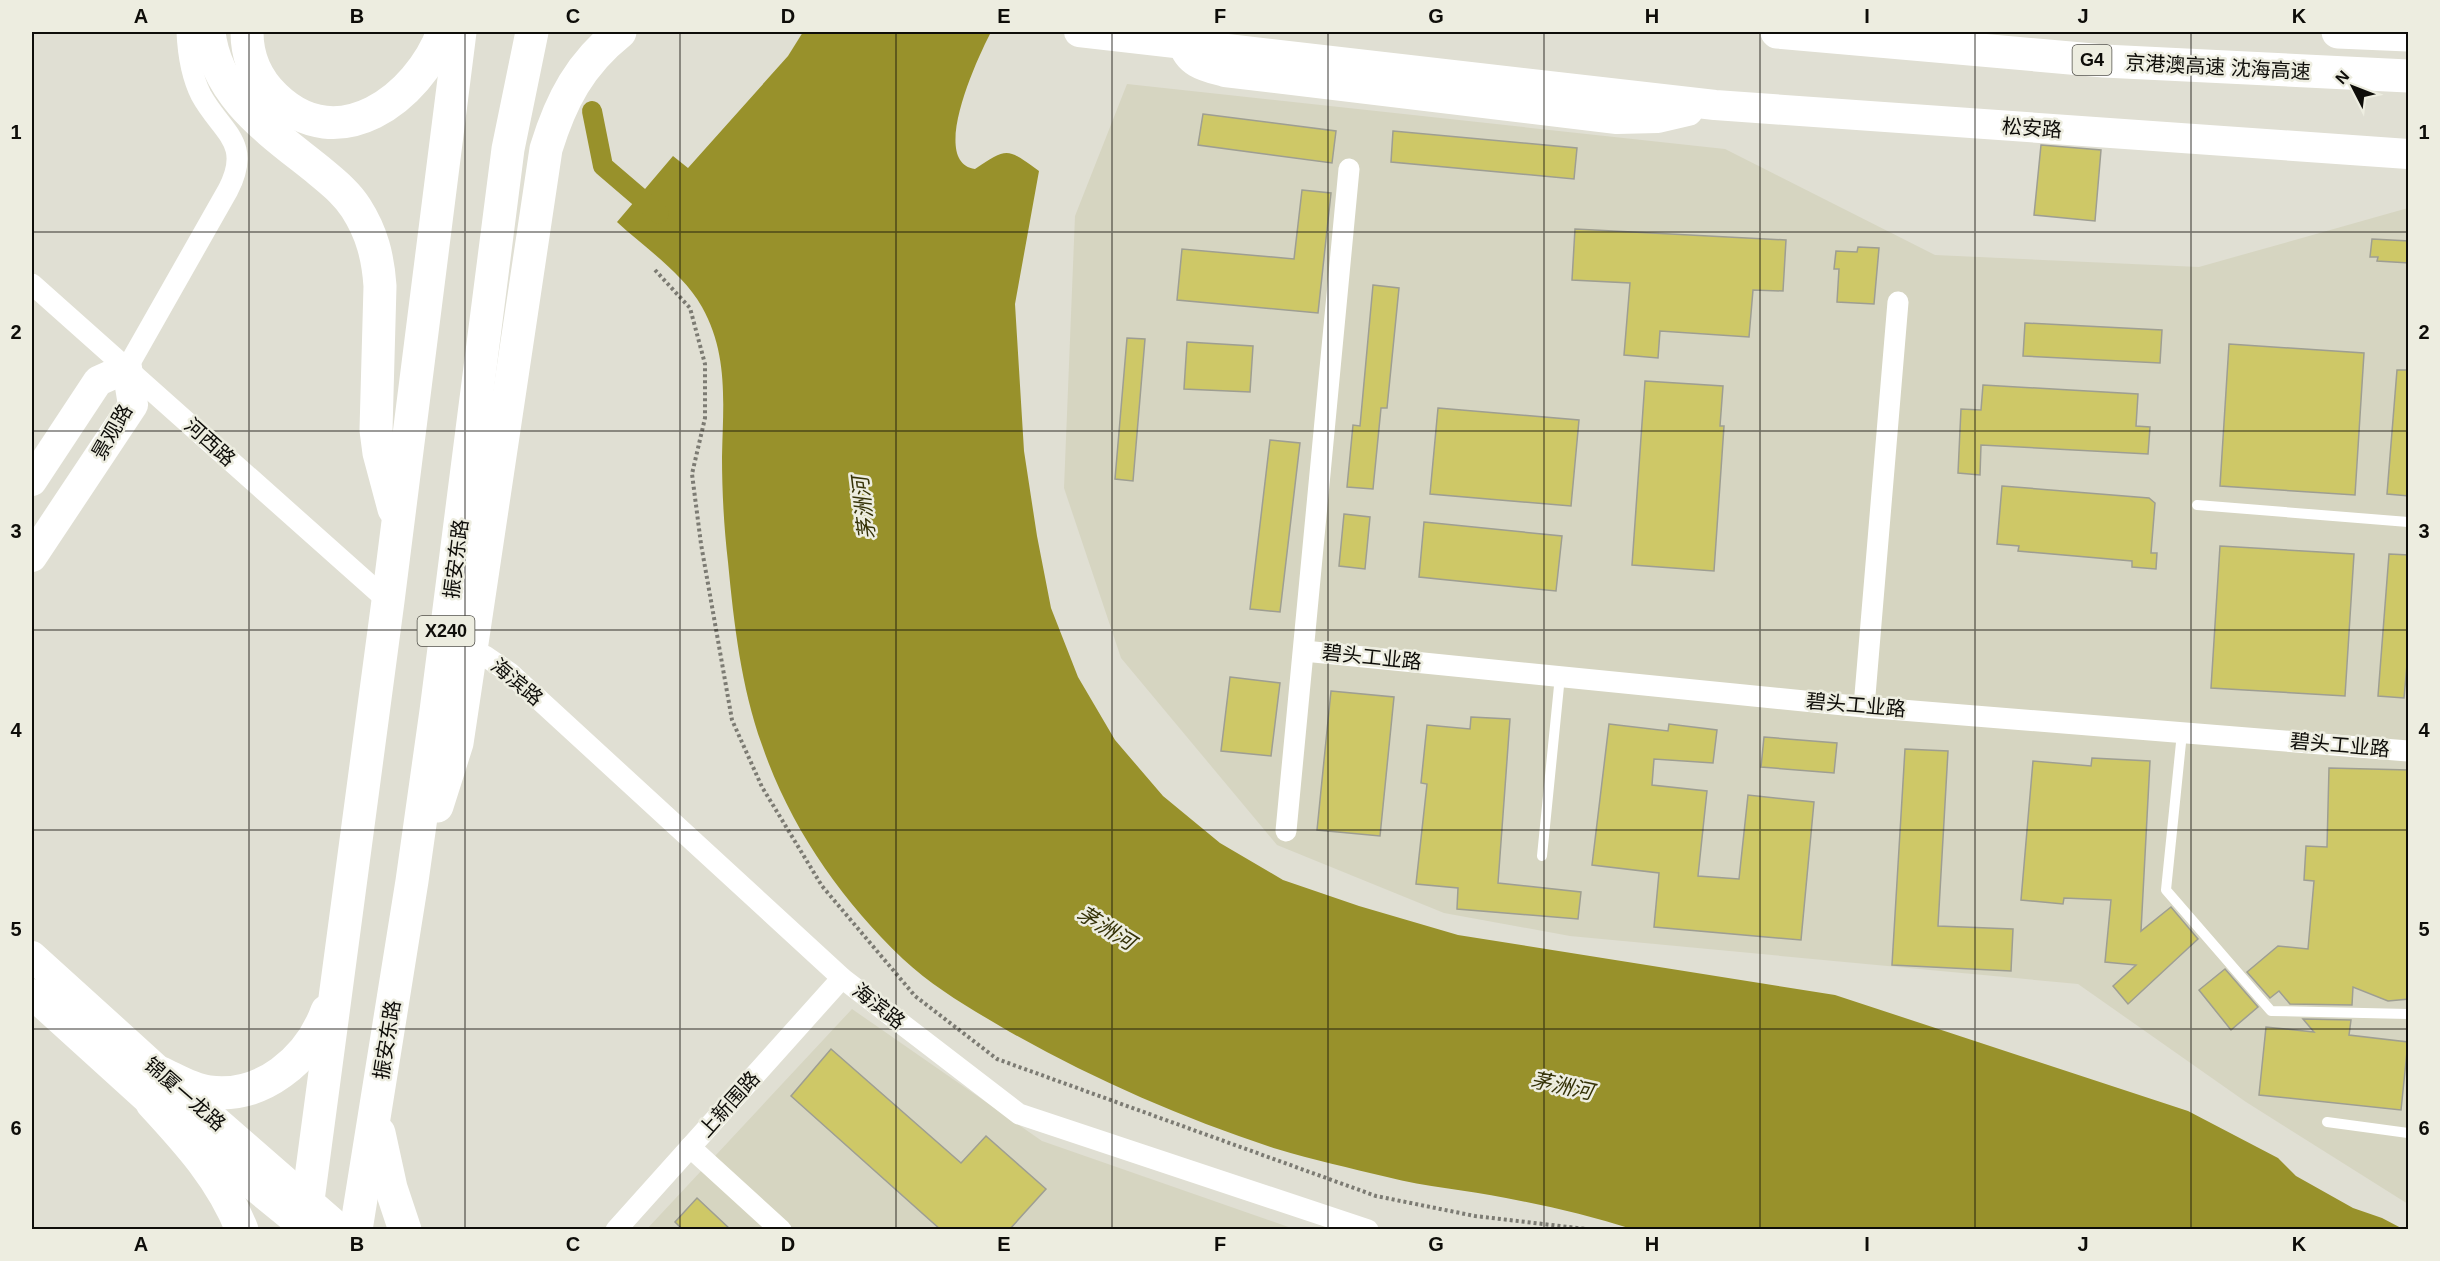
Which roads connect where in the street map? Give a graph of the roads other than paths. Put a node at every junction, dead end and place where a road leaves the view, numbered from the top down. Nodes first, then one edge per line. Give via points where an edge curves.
1 (187, 32) edge
2 (209, 32) edge
3 (247, 32) edge
4 (443, 32) edge
5 (460, 32) edge
6 (532, 32) edge
7 (620, 32) edge
8 (1079, 32) edge
9 (1180, 32) edge
10 (1777, 32) edge
11 (2338, 32) edge
12 (2409, 35) edge
13 (2409, 76) edge
14 (1714, 105) junction
15 (2409, 154) edge
16 (1349, 169) dead end
17 (32, 284) edge
18 (1898, 302) dead end
19 (126, 368) junction
20 (32, 481) edge
21 (2197, 504) dead end
22 (398, 522) junction
23 (2409, 522) edge
24 (32, 557) edge
25 (388, 601) junction
26 (470, 650) junction
27 (1304, 651) junction
28 (1560, 676) junction
29 (1864, 707) junction
30 (2182, 733) junction
31 (2409, 751) edge
32 (1286, 831) dead end
33 (1542, 856) dead end
34 (412, 881) junction
35 (32, 956) edge
36 (842, 978) junction
37 (338, 984) junction
38 (32, 994) edge
39 (2409, 1014) edge
40 (157, 1088) junction
41 (375, 1115) junction
42 (2327, 1122) dead end
43 (2409, 1133) edge
44 (690, 1148) junction
45 (306, 1221) edge
46 (242, 1230) edge
47 (341, 1230) edge
48 (356, 1230) edge
49 (405, 1230) edge
50 (616, 1230) edge
51 (781, 1230) edge
52 (1368, 1230) edge

1 - 19 street via 196,85 233,137 238,164 228,190
2 - 22 main road via 220,70 242,104 339,187 355,206 373,243 378,264 379,307 376,430
3 - 4 main road via 248,53 265,88 290,111 320,121 355,119 375,113 406,90 431,59
5 - 22 main road
6 - 34 main road, 振安东路 / X240 via 508,148
7 - 26 main road via 588,61 574,82 546,149
8 - 14 main road, 松安路
9 - 14 main road via 1185,52 1199,65 1225,72 1617,119 1658,118
10 - 13 main road, 京港澳高速 沈海高速 / G4 via 2104,61
11 - 12 main road
14 - 15 main road, 松安路
16 - 27 street
17 - 19 street, 河西路
18 - 29 street
19 - 20 main road, 景观路 via 98,381
19 - 24 main road, 景观路 via 133,405
19 - 25 street, 河西路
21 - 23 lane
22 - 25 main road
25 - 37 main road
26 - 34 main road via 457,743
26 - 36 street, 海滨路 via 510,673
27 - 28 street, 碧头工业路
27 - 32 street
28 - 29 street, 碧头工业路
28 - 33 lane
29 - 30 street, 碧头工业路
30 - 31 street, 碧头工业路
30 - 39 lane via 2166,890 2271,1011
34 - 41 main road, 振安东路 / X240
35 - 40 main road, 锦厦一龙路
36 - 44 street, 上新围路
36 - 52 street, 海滨路 via 1020,1114
37 - 40 main road via 325,1019 310,1044 268,1083 225,1093
37 - 45 main road
38 - 40 main road, 锦厦一龙路
40 - 45 main road, 锦厦一龙路
40 - 46 main road via 220,1183
41 - 48 main road, 振安东路 / X240
41 - 49 main road
42 - 43 lane
44 - 50 street, 上新围路
44 - 51 street
45 - 47 main road, 锦厦一龙路

